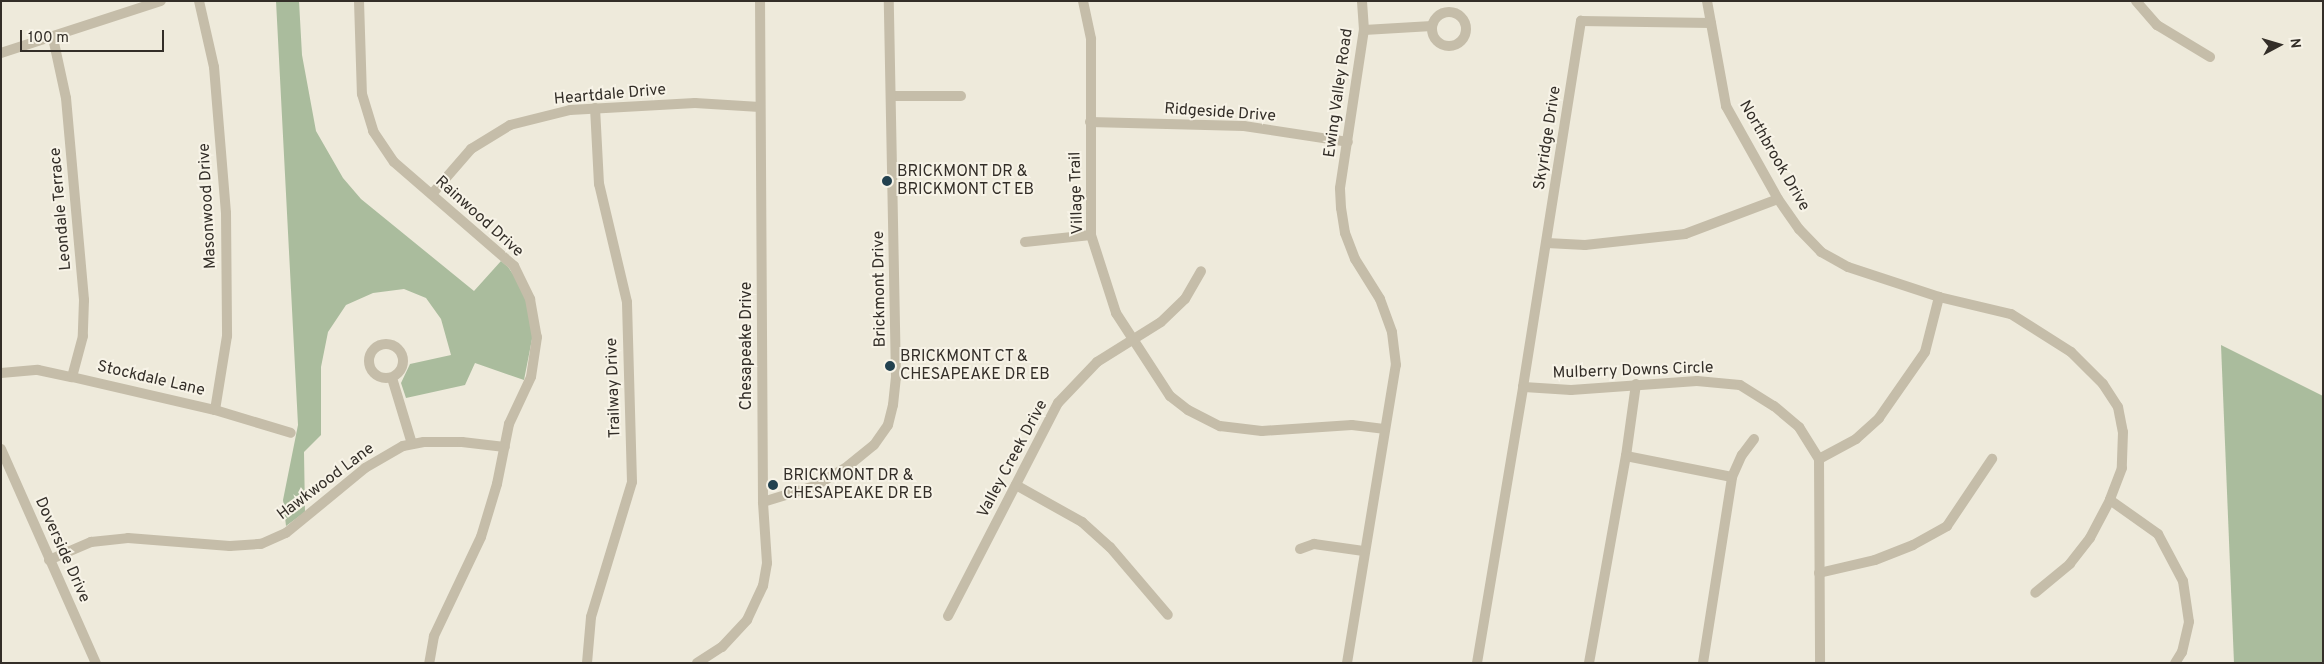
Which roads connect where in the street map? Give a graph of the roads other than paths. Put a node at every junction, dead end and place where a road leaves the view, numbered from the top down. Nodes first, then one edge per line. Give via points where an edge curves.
1 (161, 1) edge
2 (199, 1) edge
3 (359, 1) edge
4 (760, 1) edge
5 (889, 1) edge
6 (1083, 1) edge
7 (1362, 1) edge
8 (1706, 1) edge
9 (2136, 1) edge
10 (1711, 23) junction
11 (1432, 26) dead end
12 (1364, 30) junction
13 (53, 38) junction
14 (1, 53) edge
15 (2210, 57) dead end
16 (892, 96) junction
17 (961, 96) dead end
18 (760, 107) junction
19 (595, 108) junction
20 (1090, 122) junction
21 (1348, 142) junction
22 (432, 194) junction
23 (1778, 199) junction
24 (1092, 235) junction
25 (1025, 242) dead end
26 (1547, 243) junction
27 (1201, 271) dead end
28 (1939, 297) junction
29 (1133, 340) junction
30 (1, 373) edge
31 (72, 377) junction
32 (392, 378) dead end
33 (1636, 384) junction
34 (1523, 387) junction
35 (215, 410) junction
36 (1384, 429) junction
37 (291, 433) dead end
38 (1754, 439) dead end
39 (412, 444) junction
40 (505, 447) junction
41 (1, 449) edge
42 (1626, 456) junction
43 (1819, 459) junction
44 (1992, 459) dead end
45 (1732, 477) junction
46 (1016, 485) junction
47 (2110, 500) junction
48 (763, 502) junction
49 (1300, 550) dead end
50 (1364, 552) junction
51 (49, 560) junction
52 (1819, 573) junction
53 (2035, 593) dead end
54 (1168, 615) dead end
55 (948, 616) dead end
56 (96, 663) edge
57 (429, 663) edge
58 (587, 663) edge
59 (697, 663) edge
60 (1347, 663) edge
61 (1476, 663) edge
62 (1589, 663) edge
63 (1703, 663) edge
64 (1820, 663) edge
65 (2175, 663) edge

1 - 13 street
2 - 35 street, Masonwood Drive via 214,67 226,213 227,336
3 - 22 street, Rainwood Drive via 362,94 373,131 394,162
4 - 18 street, Chesapeake Drive
5 - 16 street, Brickmont Drive
6 - 20 street, Village Trail via 1091,39
7 - 12 street, Ewing Valley Road
8 - 10 street, Northbrook Drive
9 - 15 street via 2157,25
10 - 23 street, Northbrook Drive via 1726,106
10 - 26 street, Skyridge Drive via 1581,21
11 - 12 street
12 - 21 street, Ewing Valley Road
13 - 14 street
13 - 31 street, Leondale Terrace via 66,98 84,300 82,336
16 - 17 street
16 - 48 street, Brickmont Drive via 896,378 888,425 874,445 848,466 815,486
18 - 19 street, Heartdale Drive via 695,103
18 - 48 street, Chesapeake Drive
19 - 22 street, Heartdale Drive via 570,110 510,125 471,148
19 - 58 street, Trailway Drive via 600,184 627,302 632,482 591,617
20 - 21 street, Ridgeside Drive via 1244,126
20 - 24 street, Village Trail
21 - 36 street, Ewing Valley Road via 1340,188 1345,234 1355,259 1380,299 1392,332 1396,364
22 - 40 street, Rainwood Drive via 514,266 530,299 537,337 531,377 509,424
23 - 26 street via 1684,234 1585,245
23 - 28 street, Northbrook Drive via 1799,229 1821,252 1848,266
24 - 25 street
24 - 29 street, Village Trail via 1116,313
26 - 34 street, Skyridge Drive
27 - 29 street, Valley Creek Drive via 1185,299 1161,322
28 - 43 street via 1925,352 1879,418 1856,439
28 - 47 street, Northbrook Drive via 2011,314 2071,352 2103,384 2118,407 2123,432 2122,468
29 - 36 street, Village Trail via 1170,396 1188,410 1220,426 1262,431 1352,425
29 - 46 street, Valley Creek Drive via 1097,362 1058,403
30 - 31 street, Stockdale Lane via 38,370
31 - 35 street, Stockdale Lane
32 - 39 street
33 - 34 street, Mulberry Downs Circle via 1571,390
33 - 42 street
33 - 43 street, Mulberry Downs Circle via 1697,381 1740,385 1799,427
34 - 61 street
35 - 37 street, Stockdale Lane
36 - 50 street, Ewing Valley Road
38 - 45 street
39 - 40 street, Hawkwood Lane via 462,442
39 - 51 street, Hawkwood Lane via 365,468 286,532 261,544 230,546 128,538 91,542
40 - 57 street, Rainwood Drive via 481,537 434,636
41 - 51 street, Doverside Drive
42 - 45 street
42 - 62 street
43 - 52 street
44 - 52 street via 1947,526 1913,545 1875,560
45 - 63 street
46 - 54 street via 1082,522 1110,547
46 - 55 street, Valley Creek Drive
47 - 53 street, Northbrook Drive via 2090,538 2075,557
47 - 65 street via 2158,534 2183,581 2190,622 2182,652
48 - 59 street, Chesapeake Drive via 767,563 763,586 735,635
49 - 50 street via 1314,544
50 - 60 street, Ewing Valley Road
51 - 56 street, Doverside Drive
52 - 64 street

